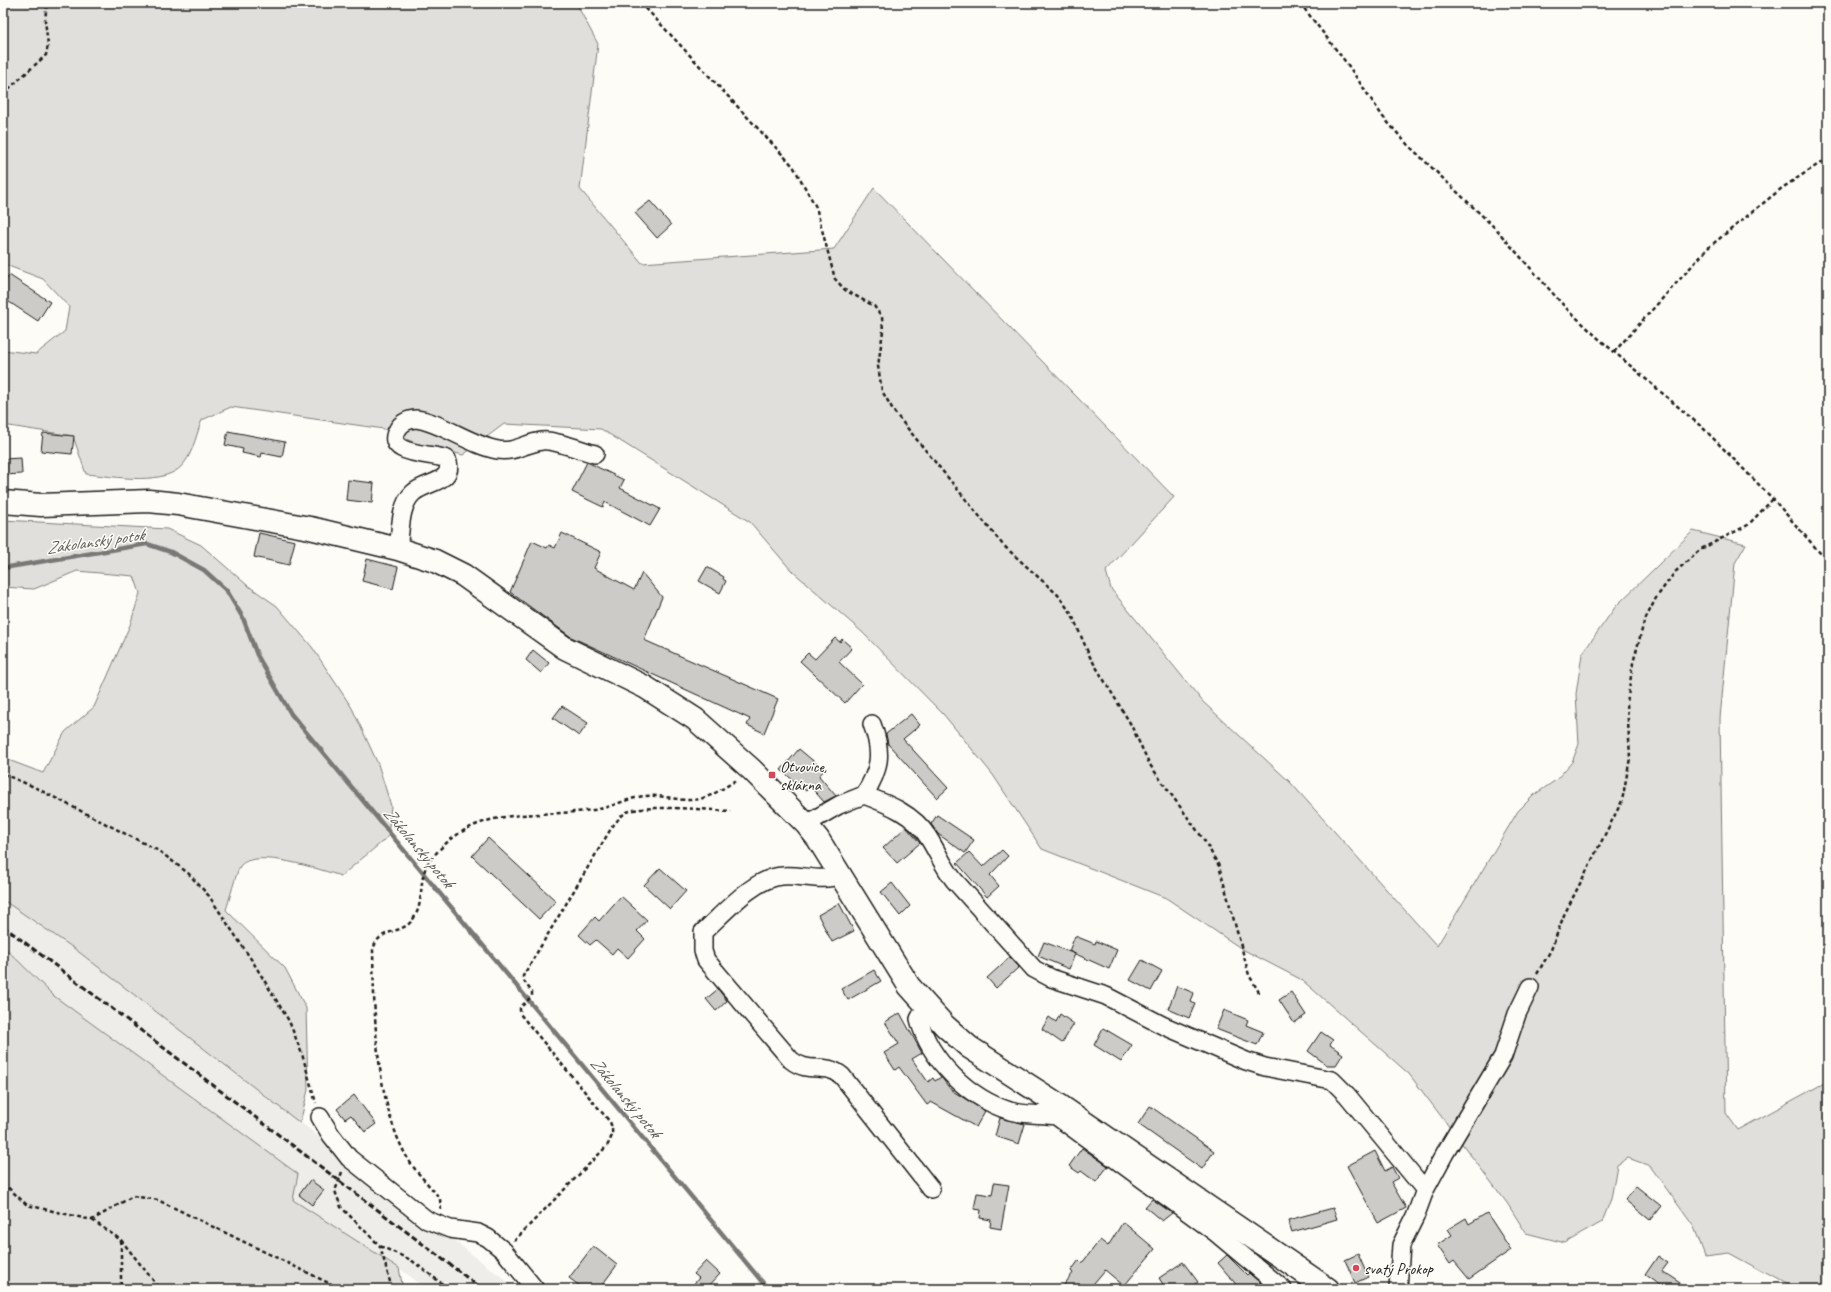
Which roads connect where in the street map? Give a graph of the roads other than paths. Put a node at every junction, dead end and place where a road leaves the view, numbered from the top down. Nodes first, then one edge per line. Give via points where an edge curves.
1 (595, 454) dead end
2 (3, 502) edge
3 (398, 549) junction
4 (872, 724) dead end
5 (864, 795) junction
6 (806, 824) junction
7 (840, 875) junction
8 (1530, 987) road end
9 (926, 1006) junction
10 (1056, 1110) junction
11 (320, 1117) road end
12 (931, 1189) dead end
13 (1425, 1190) junction
14 (535, 1289) edge
15 (1283, 1289) edge
16 (1328, 1289) edge
17 (1398, 1289) edge

1 - 3 street via 544,440 514,450 498,450 416,419 408,420 396,431 396,443 400,449 409,453 447,459 450,469 440,479 419,488 405,503
2 - 3 main road via 41,505 149,501 178,504 310,528
3 - 6 main road via 435,561 463,575 565,648 671,702 695,719 752,770
4 - 5 street via 879,746 879,762 874,779
5 - 6 street via 839,805
5 - 13 street via 908,815 920,826 949,873 1034,969 1051,978 1106,996 1246,1061 1332,1080
6 - 7 main road
7 - 9 main road via 887,953
7 - 12 street via 831,879 781,876 762,882 703,932 703,951 706,960 791,1060 807,1068 834,1069 842,1076
8 - 13 street via 1517,1014 1503,1056 1444,1153
9 - 10 main road via 969,1047
9 - 10 street via 919,1019 923,1035 935,1055 953,1076 972,1090 1011,1111
10 - 15 street via 1216,1232
10 - 16 main road
11 - 14 street via 349,1158 427,1220 488,1238 504,1251
13 - 17 street via 1415,1217 1400,1245

